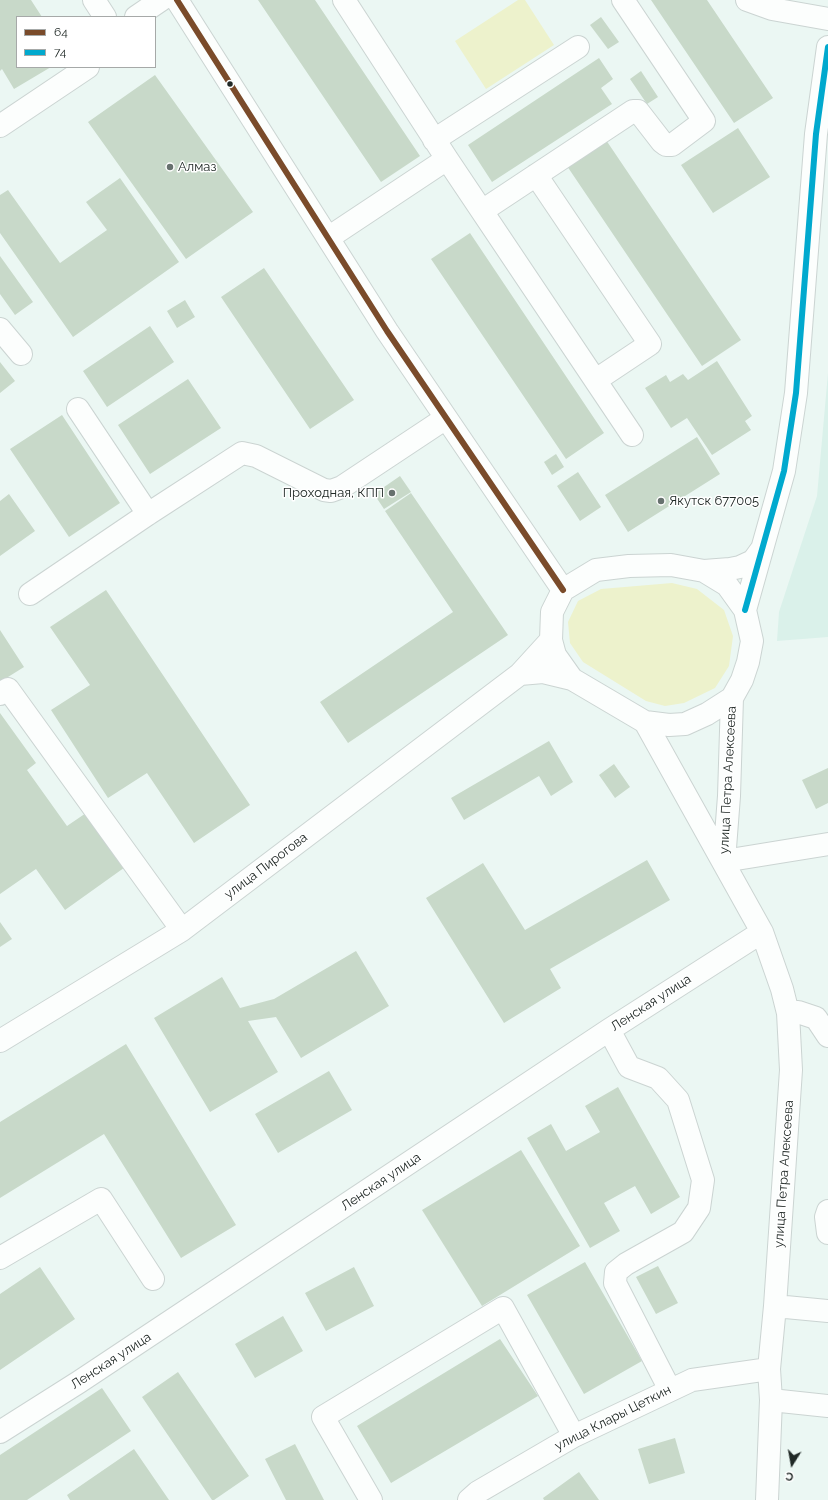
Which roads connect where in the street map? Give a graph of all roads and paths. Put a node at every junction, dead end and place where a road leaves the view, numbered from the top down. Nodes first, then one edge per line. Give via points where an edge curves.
1 (94, 0) edge
2 (161, 0) edge
3 (177, 0) edge
4 (344, 0) edge
5 (623, 0) edge
6 (747, 0) edge
7 (104, 16) edge
8 (137, 16) edge
9 (828, 19) edge
10 (578, 47) dead end
11 (828, 47) edge
12 (87, 68) edge
13 (0, 126) edge
14 (434, 140) junction
15 (447, 159) junction
16 (536, 175) junction
17 (482, 211) junction
18 (328, 238) junction
19 (0, 329) edge
20 (21, 354) dead end
21 (596, 380) junction
22 (78, 410) dead end
23 (446, 418) junction
24 (632, 435) dead end
25 (148, 514) junction
26 (761, 550) junction
27 (704, 571) junction
28 (563, 590) junction
29 (30, 594) dead end
30 (745, 610) junction
31 (551, 640) junction
32 (520, 674) junction
33 (572, 679) junction
34 (0, 694) edge
35 (732, 698) junction
36 (645, 722) junction
37 (828, 844) edge
38 (724, 861) junction
39 (182, 930) junction
40 (762, 932) junction
41 (788, 1013) junction
42 (609, 1030) junction
43 (828, 1036) edge
44 (0, 1042) edge
45 (828, 1211) edge
46 (828, 1233) edge
47 (0, 1258) edge
48 (153, 1279) dead end
49 (775, 1306) junction
50 (828, 1311) edge
51 (769, 1369) junction
52 (670, 1390) junction
53 (771, 1400) junction
54 (828, 1406) edge
55 (0, 1432) edge
56 (574, 1436) junction
57 (371, 1500) edge
58 (469, 1500) edge
59 (767, 1500) edge

1 - 7 street
2 - 8 street
3 - 18 street
4 - 14 street
5 - 16 street via 704,121 672,145 666,145 638,112 633,111
6 - 9 street via 772,9
10 - 14 street
11 - 26 street via 816,134 796,394 784,471
12 - 13 street
14 - 15 street
15 - 17 street
15 - 18 street
16 - 17 street
16 - 21 street via 650,344
17 - 21 street
18 - 23 street
19 - 20 street
21 - 24 street
22 - 25 street
23 - 25 street via 331,491 324,490 256,456 242,453
23 - 28 street
25 - 29 street
26 - 27 street via 753,561 740,567
26 - 30 street
27 - 28 street via 671,565 596,570
27 - 30 street via 727,585
28 - 31 street via 552,612
30 - 35 street via 752,641 742,680
31 - 32 street, улица Пирогова
31 - 33 street via 555,655
32 - 33 street via 543,672
32 - 39 street, улица Пирогова
33 - 36 street
34 - 39 street via 8,689
35 - 36 street via 685,724
35 - 38 street, улица Петра Алексеева
36 - 38 street, улица Петра Алексеева
37 - 38 street
38 - 40 street, улица Петра Алексеева
39 - 44 street, улица Пирогова
40 - 41 street, улица Петра Алексеева
40 - 42 street, Ленская улица
41 - 43 street via 798,1012 816,1018
41 - 49 street, улица Петра Алексеева via 791,1070
42 - 52 street via 629,1067 658,1078 678,1100 703,1180 700,1208 683,1232 616,1272 615,1282
42 - 55 street, Ленская улица
45 - 46 street
47 - 48 street via 101,1199
49 - 50 street
49 - 51 street, улица Петра Алексеева
51 - 52 street, улица Клары Цеткин via 692,1380
51 - 53 street, улица Петра Алексеева
52 - 56 street, улица Клары Цеткин
53 - 54 street
53 - 59 street, улица Петра Алексеева
56 - 57 street via 503,1308 323,1418
56 - 58 street, улица Клары Цеткин via 478,1492

